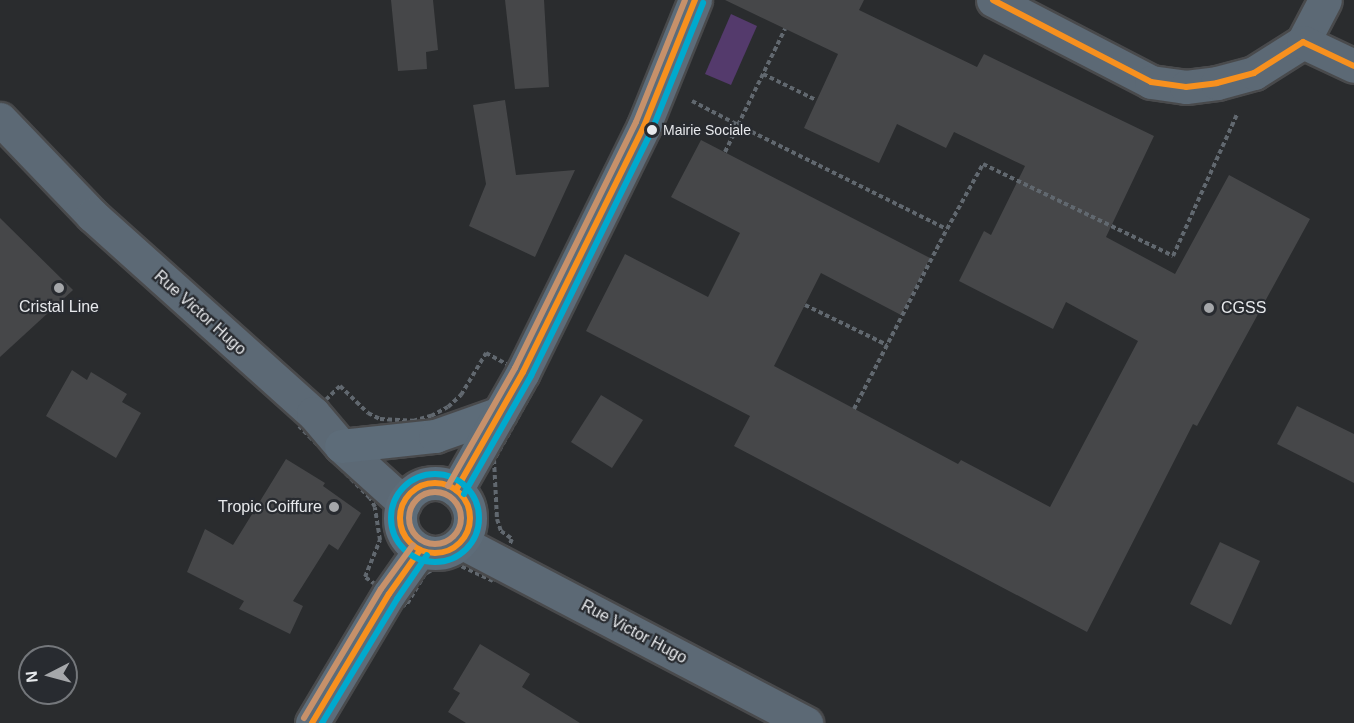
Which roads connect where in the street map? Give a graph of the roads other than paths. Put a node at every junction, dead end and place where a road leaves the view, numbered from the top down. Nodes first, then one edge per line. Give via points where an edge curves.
1 (695, 0) edge
2 (993, 0) edge
3 (1325, 0) edge
4 (1303, 42) junction
5 (1354, 66) edge
6 (0, 119) edge
7 (500, 413) junction
8 (341, 446) junction
9 (456, 490) junction
10 (404, 503) junction
11 (461, 542) junction
12 (420, 550) junction
13 (312, 723) edge
14 (806, 723) edge

1 - 7 street via 644,126
2 - 4 street via 1150,82 1186,87 1254,73
3 - 4 street
4 - 5 street
6 - 8 street, Rue Victor Hugo via 92,215 313,413
7 - 8 street via 435,436
7 - 9 street
8 - 10 street, Rue Victor Hugo
9 - 10 street via 437,483 427,484 409,494
9 - 11 street via 469,510 467,532
10 - 12 street via 400,524 411,544
11 - 12 street via 441,553
11 - 14 street, Rue Victor Hugo
12 - 13 street

